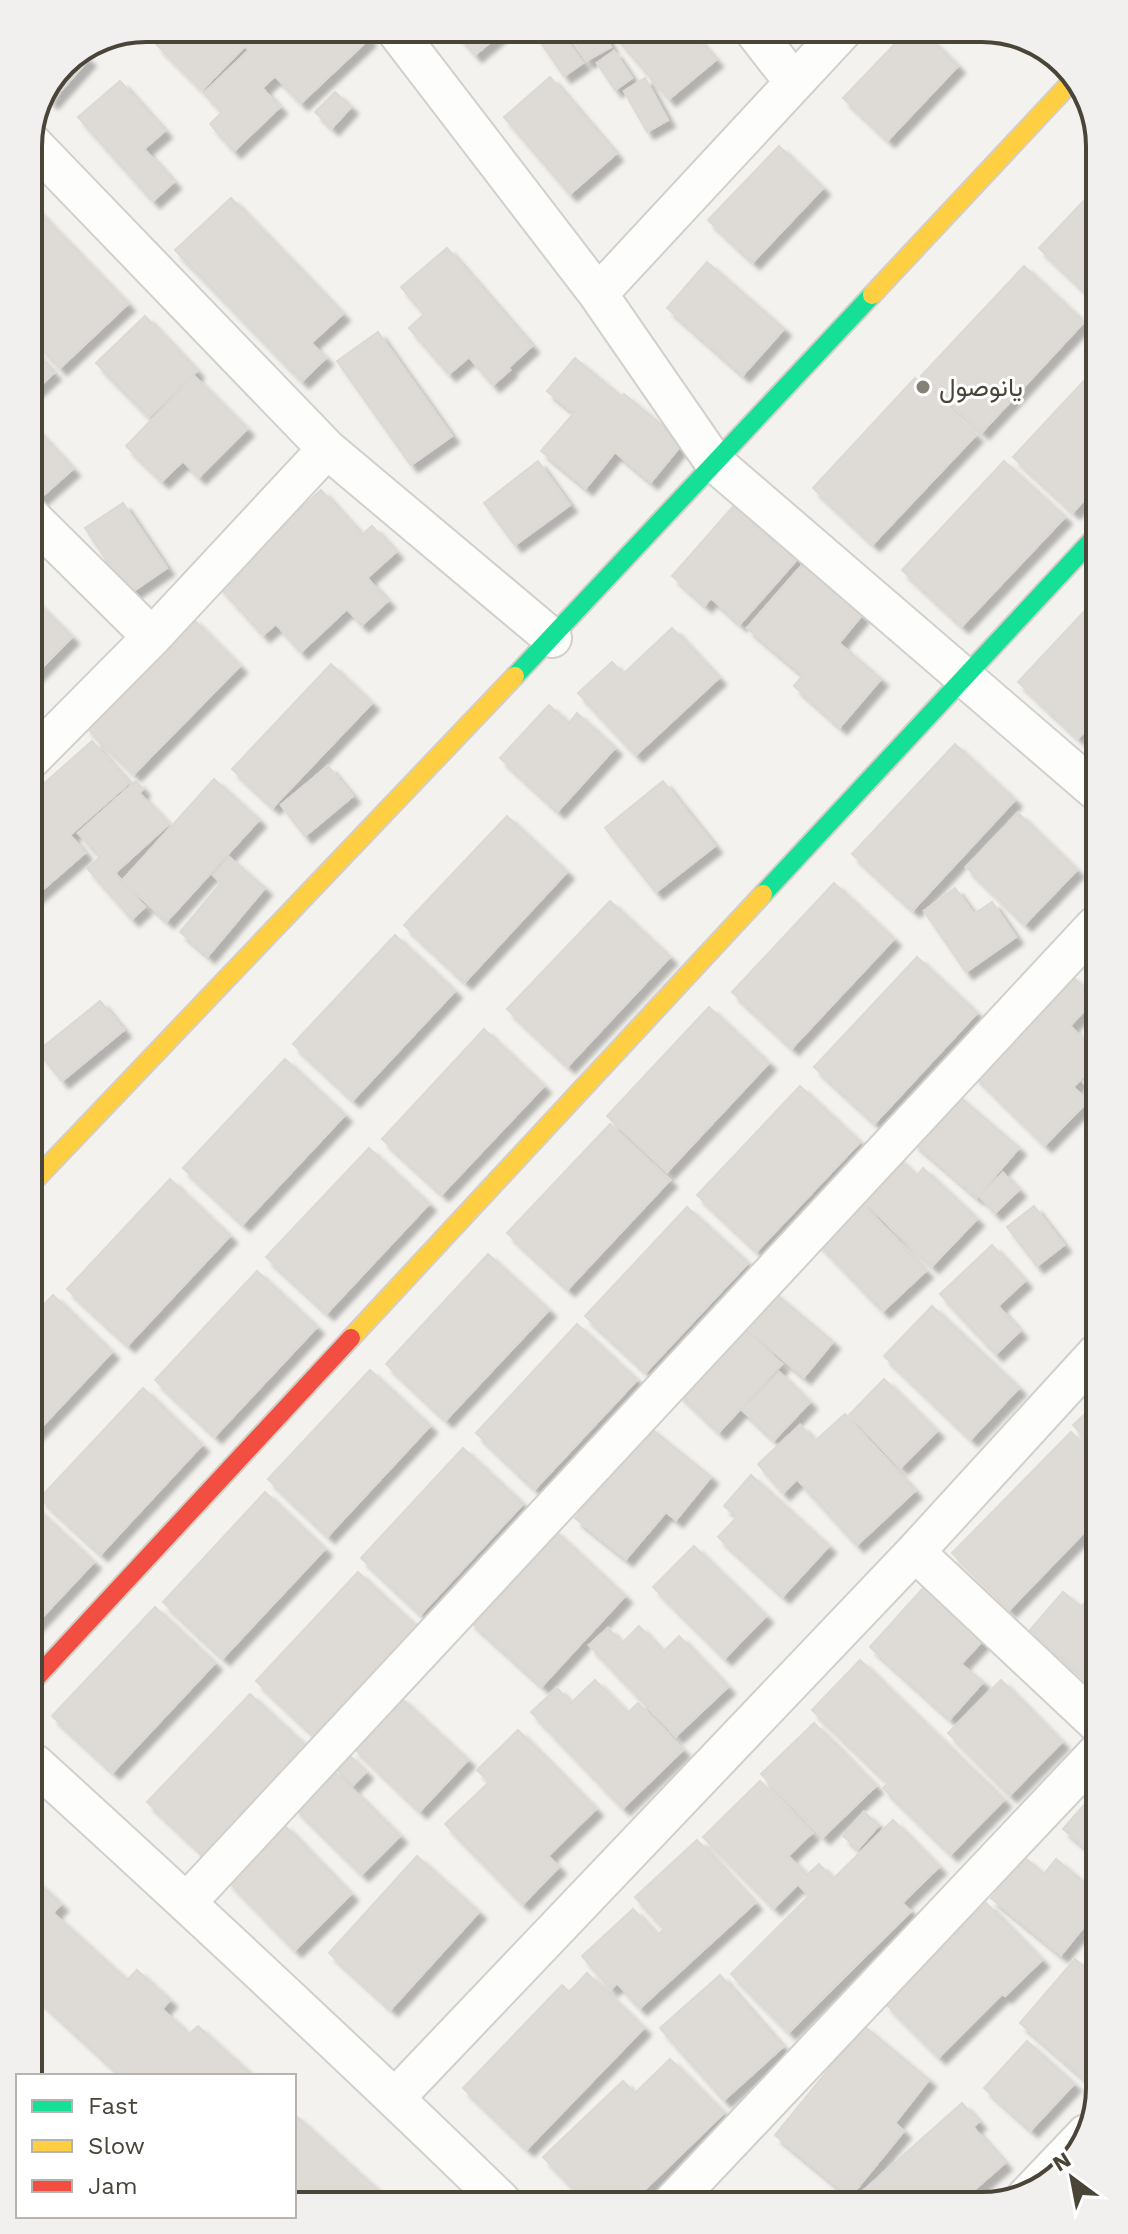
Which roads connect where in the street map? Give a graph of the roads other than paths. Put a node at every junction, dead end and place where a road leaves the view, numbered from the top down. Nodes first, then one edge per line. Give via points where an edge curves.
1 (405, 42) edge
2 (763, 42) edge
3 (832, 42) edge
4 (794, 82) junction
5 (1067, 87) edge
6 (42, 154) edge
7 (598, 294) junction
8 (327, 449) junction
9 (714, 462) junction
10 (42, 528) edge
11 (1086, 546) edge
12 (152, 637) junction
13 (552, 638) junction
14 (963, 677) junction
15 (42, 748) edge
16 (1086, 782) edge
17 (1086, 936) edge
18 (42, 1173) edge
19 (1086, 1365) edge
20 (915, 1552) junction
21 (42, 1671) edge
22 (1086, 1713) edge
23 (1086, 1765) edge
24 (42, 1770) edge
25 (187, 1902) junction
26 (395, 2098) junction
27 (492, 2192) edge
28 (682, 2192) edge

1 - 7 street
2 - 4 street
3 - 4 street
4 - 7 street
5 - 9 street
6 - 8 street
7 - 9 street
8 - 12 street
8 - 13 street
9 - 13 street
9 - 14 street
10 - 12 street
11 - 14 street
12 - 15 street
13 - 18 street
14 - 16 street
14 - 21 street
17 - 25 street
19 - 20 street
20 - 22 street
20 - 26 street
23 - 28 street
24 - 25 street
25 - 26 street
26 - 27 street

